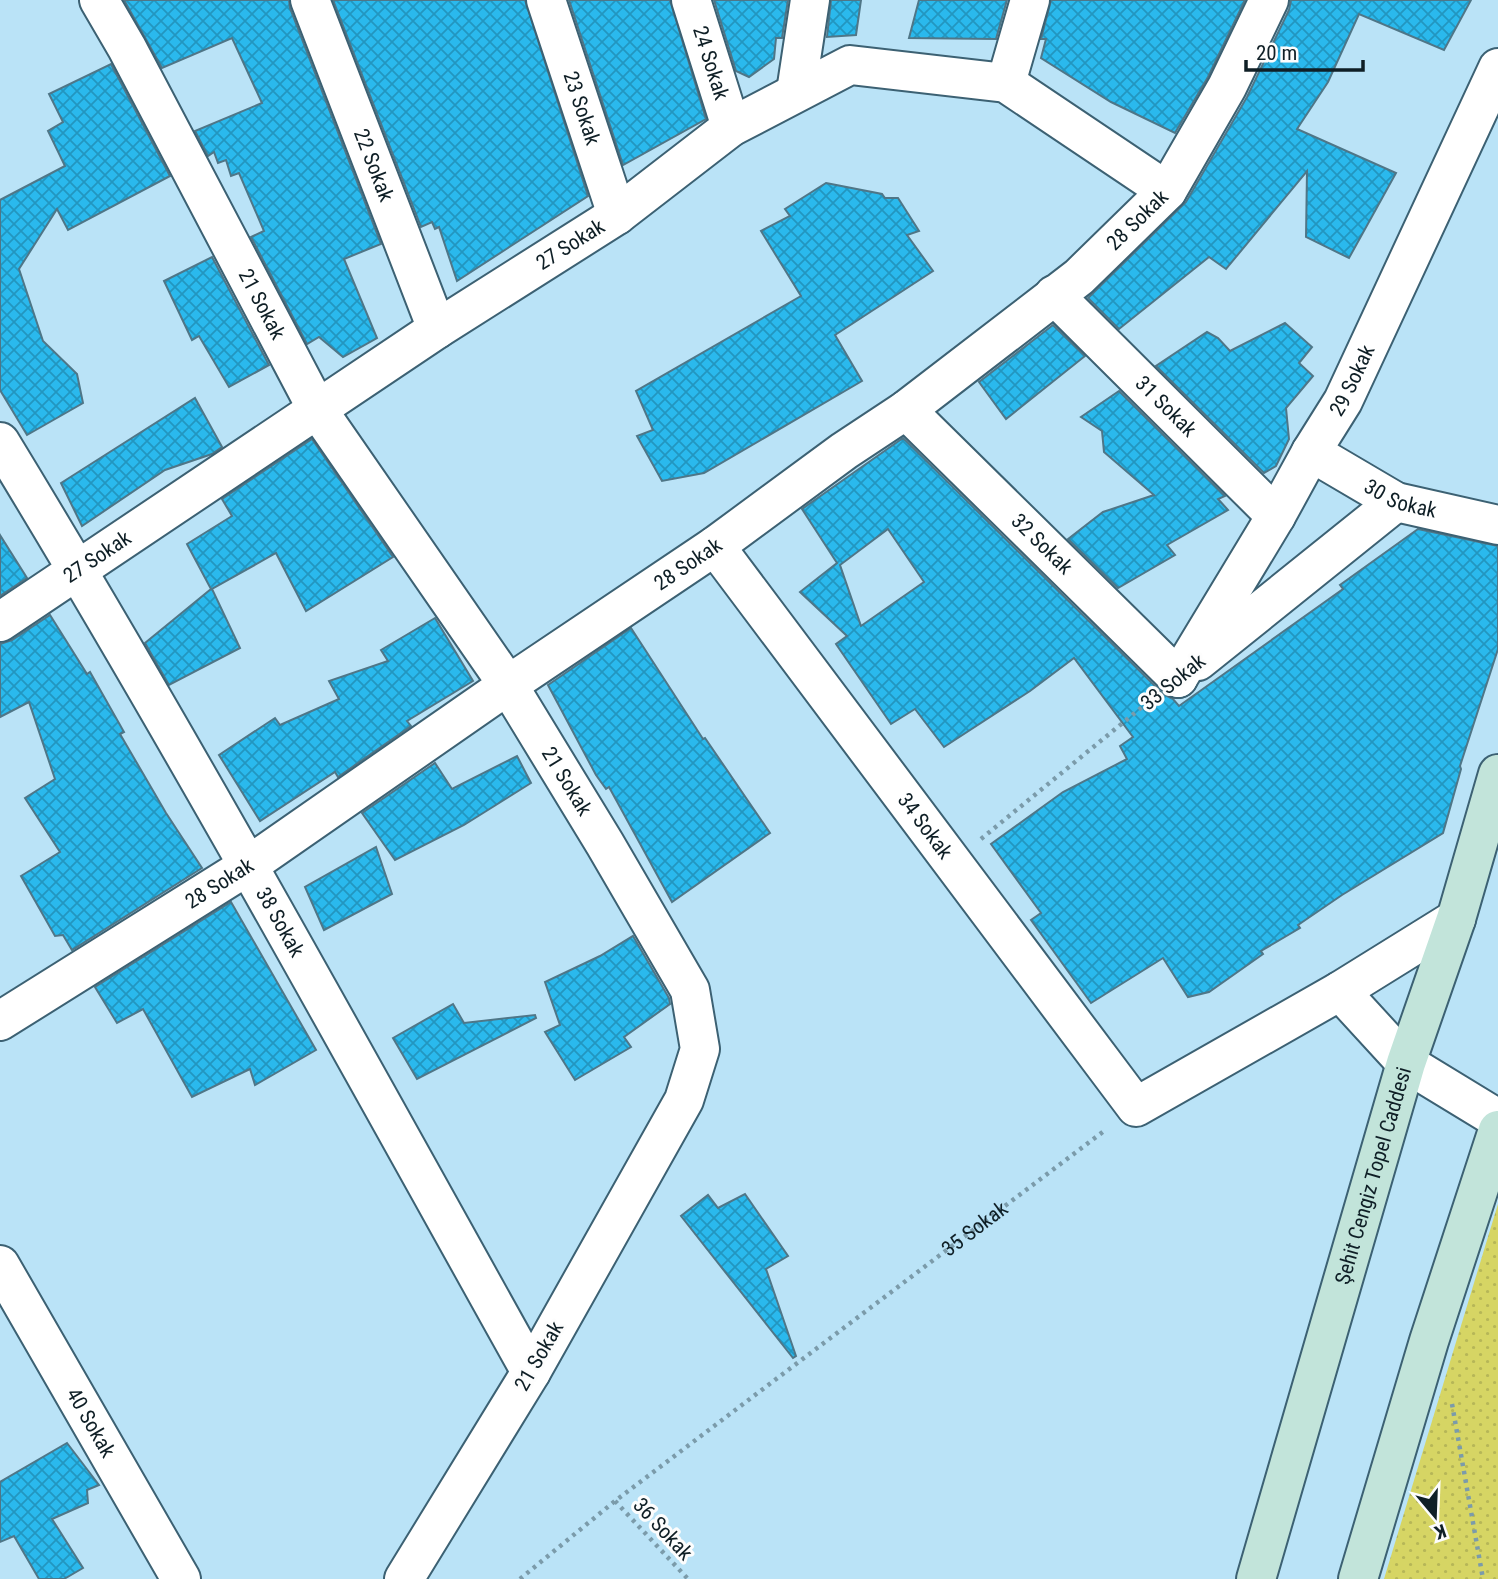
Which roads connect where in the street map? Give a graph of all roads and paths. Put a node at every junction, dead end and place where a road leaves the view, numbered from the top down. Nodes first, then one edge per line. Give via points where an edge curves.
1 (99, 0) edge
2 (310, 0) edge
3 (546, 0) edge
4 (691, 0) edge
5 (810, 0) edge
6 (1030, 0) edge
7 (1269, 0) edge
8 (1498, 68) edge
9 (1006, 83) junction
10 (796, 92) junction
11 (731, 127) junction
12 (1167, 191) junction
13 (617, 215) junction
14 (1054, 295) junction
15 (437, 329) junction
16 (317, 409) junction
17 (906, 410) junction
18 (0, 442) edge
19 (1311, 452) junction
20 (1396, 502) junction
21 (1276, 516) junction
22 (1498, 525) edge
23 (715, 546) junction
24 (78, 570) junction
25 (0, 622) edge
26 (1178, 678) junction
27 (508, 685) junction
28 (1498, 774) edge
29 (952, 863) junction
30 (249, 865) junction
31 (1456, 919) junction
32 (1340, 990) junction
33 (0, 1021) edge
34 (1406, 1063) junction
35 (1136, 1107) junction
36 (1498, 1119) edge
37 (1498, 1130) edge
38 (0, 1265) edge
39 (1429, 1341) junction
40 (531, 1372) junction
41 (615, 1501) junction
42 (181, 1579) edge
43 (404, 1579) edge
44 (520, 1579) edge
45 (688, 1579) edge
46 (1256, 1579) edge
47 (1358, 1579) edge
48 (1483, 1579) edge

1 - 16 street, 21 Sokak
2 - 15 street, 22 Sokak
3 - 13 street, 23 Sokak
4 - 11 street, 24 Sokak
5 - 10 street
6 - 9 street
7 - 12 street, 28 Sokak via 1227,87
8 - 19 street, 29 Sokak via 1343,401
9 - 10 street, 27 Sokak via 849,65
9 - 12 street, 27 Sokak
10 - 11 street, 27 Sokak
11 - 13 street, 27 Sokak
12 - 14 street, 28 Sokak via 1079,277
13 - 15 street, 27 Sokak
14 - 17 street, 28 Sokak
14 - 21 street, 31 Sokak
15 - 16 street, 27 Sokak
16 - 24 street, 27 Sokak
16 - 27 street, 21 Sokak
17 - 23 street, 28 Sokak
17 - 26 street, 32 Sokak
18 - 24 street, 38 Sokak
19 - 20 street, 30 Sokak
19 - 21 street, 29 Sokak
20 - 22 street, 30 Sokak
20 - 26 street, 33 Sokak
21 - 26 street, 29 Sokak
23 - 27 street, 28 Sokak
23 - 29 street, 34 Sokak
24 - 25 street, 27 Sokak
24 - 30 street, 38 Sokak
26 - 29 path, 33 Sokak
27 - 30 street, 28 Sokak
27 - 40 street, 21 Sokak via 690,990 700,1049 684,1100
28 - 31 main road, Şehit Cengiz Topel Caddesi
29 - 35 street, 34 Sokak
30 - 33 street, 28 Sokak
30 - 40 street, 38 Sokak
31 - 32 street
31 - 34 main road, Şehit Cengiz Topel Caddesi
32 - 34 street
32 - 35 street
34 - 36 street
34 - 46 main road, Şehit Cengiz Topel Caddesi
35 - 41 path, 35 Sokak
37 - 39 main road
38 - 42 street, 40 Sokak
39 - 47 main road
39 - 48 path via 1450,1391
40 - 43 street, 21 Sokak
41 - 44 path, 35 Sokak
41 - 45 path, 36 Sokak

